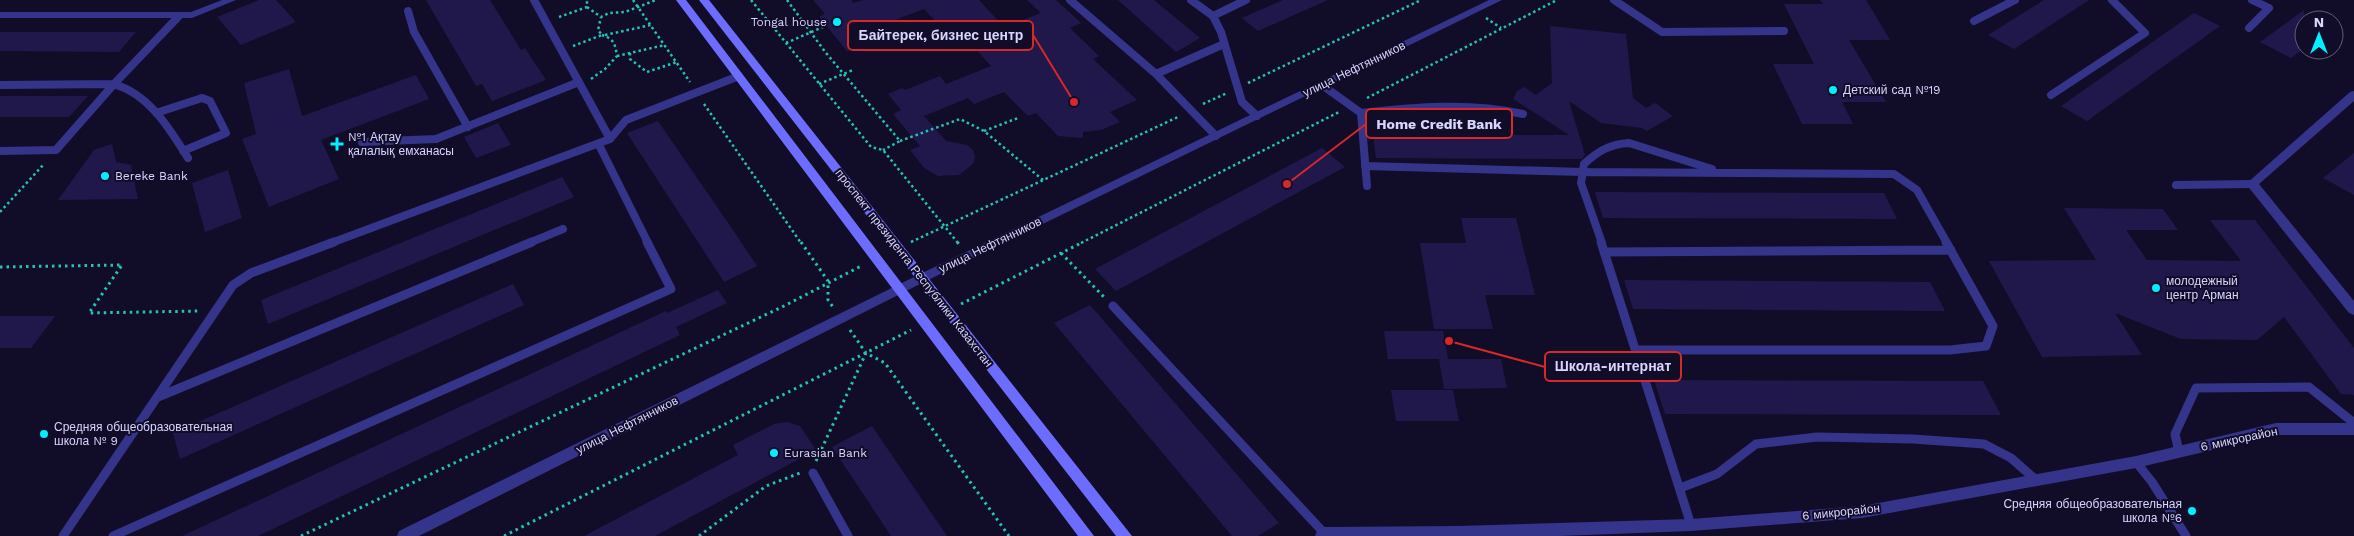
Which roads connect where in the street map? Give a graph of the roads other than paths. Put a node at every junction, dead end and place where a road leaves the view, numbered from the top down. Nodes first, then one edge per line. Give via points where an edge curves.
1 (231, 0) edge
2 (534, 0) edge
3 (681, 0) edge
4 (704, 0) edge
5 (1070, 0) edge
6 (1191, 0) edge
7 (1246, 0) edge
8 (1497, 0) edge
9 (1614, 0) edge
10 (2015, 0) edge
11 (2112, 0) edge
12 (2252, 0) edge
13 (408, 11) dead end
14 (0, 15) edge
15 (179, 16) junction
16 (1213, 16) junction
17 (1974, 21) dead end
18 (2249, 28) dead end
19 (1784, 31) dead end
20 (1224, 44) junction
21 (1156, 74) junction
22 (739, 76) junction
23 (114, 84) junction
24 (580, 84) junction
25 (1322, 84) junction
26 (0, 85) edge
27 (2051, 95) dead end
28 (2354, 96) edge
29 (156, 113) junction
30 (1362, 113) junction
31 (1523, 114) dead end
32 (1257, 116) junction
33 (468, 126) junction
34 (1216, 136) junction
35 (610, 139) junction
36 (362, 142) dead end
37 (599, 145) junction
38 (0, 151) edge
39 (183, 151) junction
40 (188, 158) dead end
41 (1365, 166) junction
42 (1583, 172) junction
43 (1721, 172) junction
44 (2252, 184) junction
45 (2176, 185) dead end
46 (1367, 186) dead end
47 (563, 229) dead end
48 (1951, 250) junction
49 (1605, 252) junction
50 (922, 278) junction
51 (899, 289) junction
52 (1113, 306) road end
53 (2354, 310) edge
54 (1636, 350) junction
55 (158, 397) junction
56 (2354, 423) edge
57 (2354, 429) edge
58 (2179, 452) junction
59 (2136, 462) junction
60 (813, 469) road end
61 (2035, 478) junction
62 (1680, 488) junction
63 (1691, 525) junction
64 (1460, 534) edge
65 (1324, 535) edge
66 (63, 536) edge
67 (113, 536) edge
68 (404, 536) edge
69 (848, 536) edge
70 (1087, 536) edge
71 (1125, 536) edge
72 (2186, 536) edge

1 - 15 street via 192,15
2 - 24 lane
3 - 22 main road, проспект президента Республики Казахстан
4 - 50 main road, проспект президента Республики Казахстан
5 - 21 lane
6 - 16 lane
7 - 16 lane
8 - 25 street, улица Нефтянников
9 - 19 lane via 1662,32
10 - 17 lane
11 - 27 lane via 2145,33
12 - 18 lane via 2269,8
13 - 33 lane via 414,32
14 - 15 street
15 - 23 lane
16 - 20 lane
20 - 21 lane
20 - 32 lane via 1242,102
21 - 34 lane
22 - 35 lane via 626,120
22 - 51 main road, проспект президента Республики Казахстан
23 - 26 lane
23 - 29 lane via 128,86
23 - 38 lane via 56,150
24 - 33 lane
24 - 35 lane
25 - 30 lane
25 - 32 street, улица Нефтянников
28 - 44 street
29 - 39 lane
29 - 39 lane via 202,98 210,101 226,133
30 - 31 lane via 1401,108 1500,108
30 - 41 lane
32 - 34 street, улица Нефтянников
33 - 36 lane via 436,139
34 - 50 street, улица Нефтянников
35 - 37 lane
37 - 55 lane via 251,273 233,285
37 - 67 lane via 671,289
39 - 40 lane
41 - 42 lane
41 - 46 lane
42 - 43 lane
42 - 43 lane via 1584,164 1604,147 1629,143
42 - 49 lane via 1581,183
43 - 48 lane via 1894,174 1917,190
44 - 45 lane
44 - 53 street
47 - 55 lane
48 - 49 lane
48 - 54 lane via 1993,326 1986,346 1950,350
49 - 54 lane
50 - 51 street, улица Нефтянников
50 - 71 main road, проспект президента Республики Казахстан
51 - 68 street, улица Нефтянников
51 - 70 main road, проспект президента Республики Казахстан
52 - 65 lane
54 - 62 lane
55 - 66 lane
56 - 58 lane via 2309,387 2196,388 2175,434
57 - 58 street, 6 микрорайон via 2276,429
58 - 59 street, 6 микрорайон
59 - 61 street, 6 микрорайон
59 - 72 lane
60 - 69 lane
61 - 62 lane via 2011,458 1984,444 1817,437 1756,444 1717,474
61 - 63 street, 6 микрорайон via 1862,512
62 - 63 lane
63 - 64 street, 6 микрорайон
64 - 65 street, 6 микрорайон

